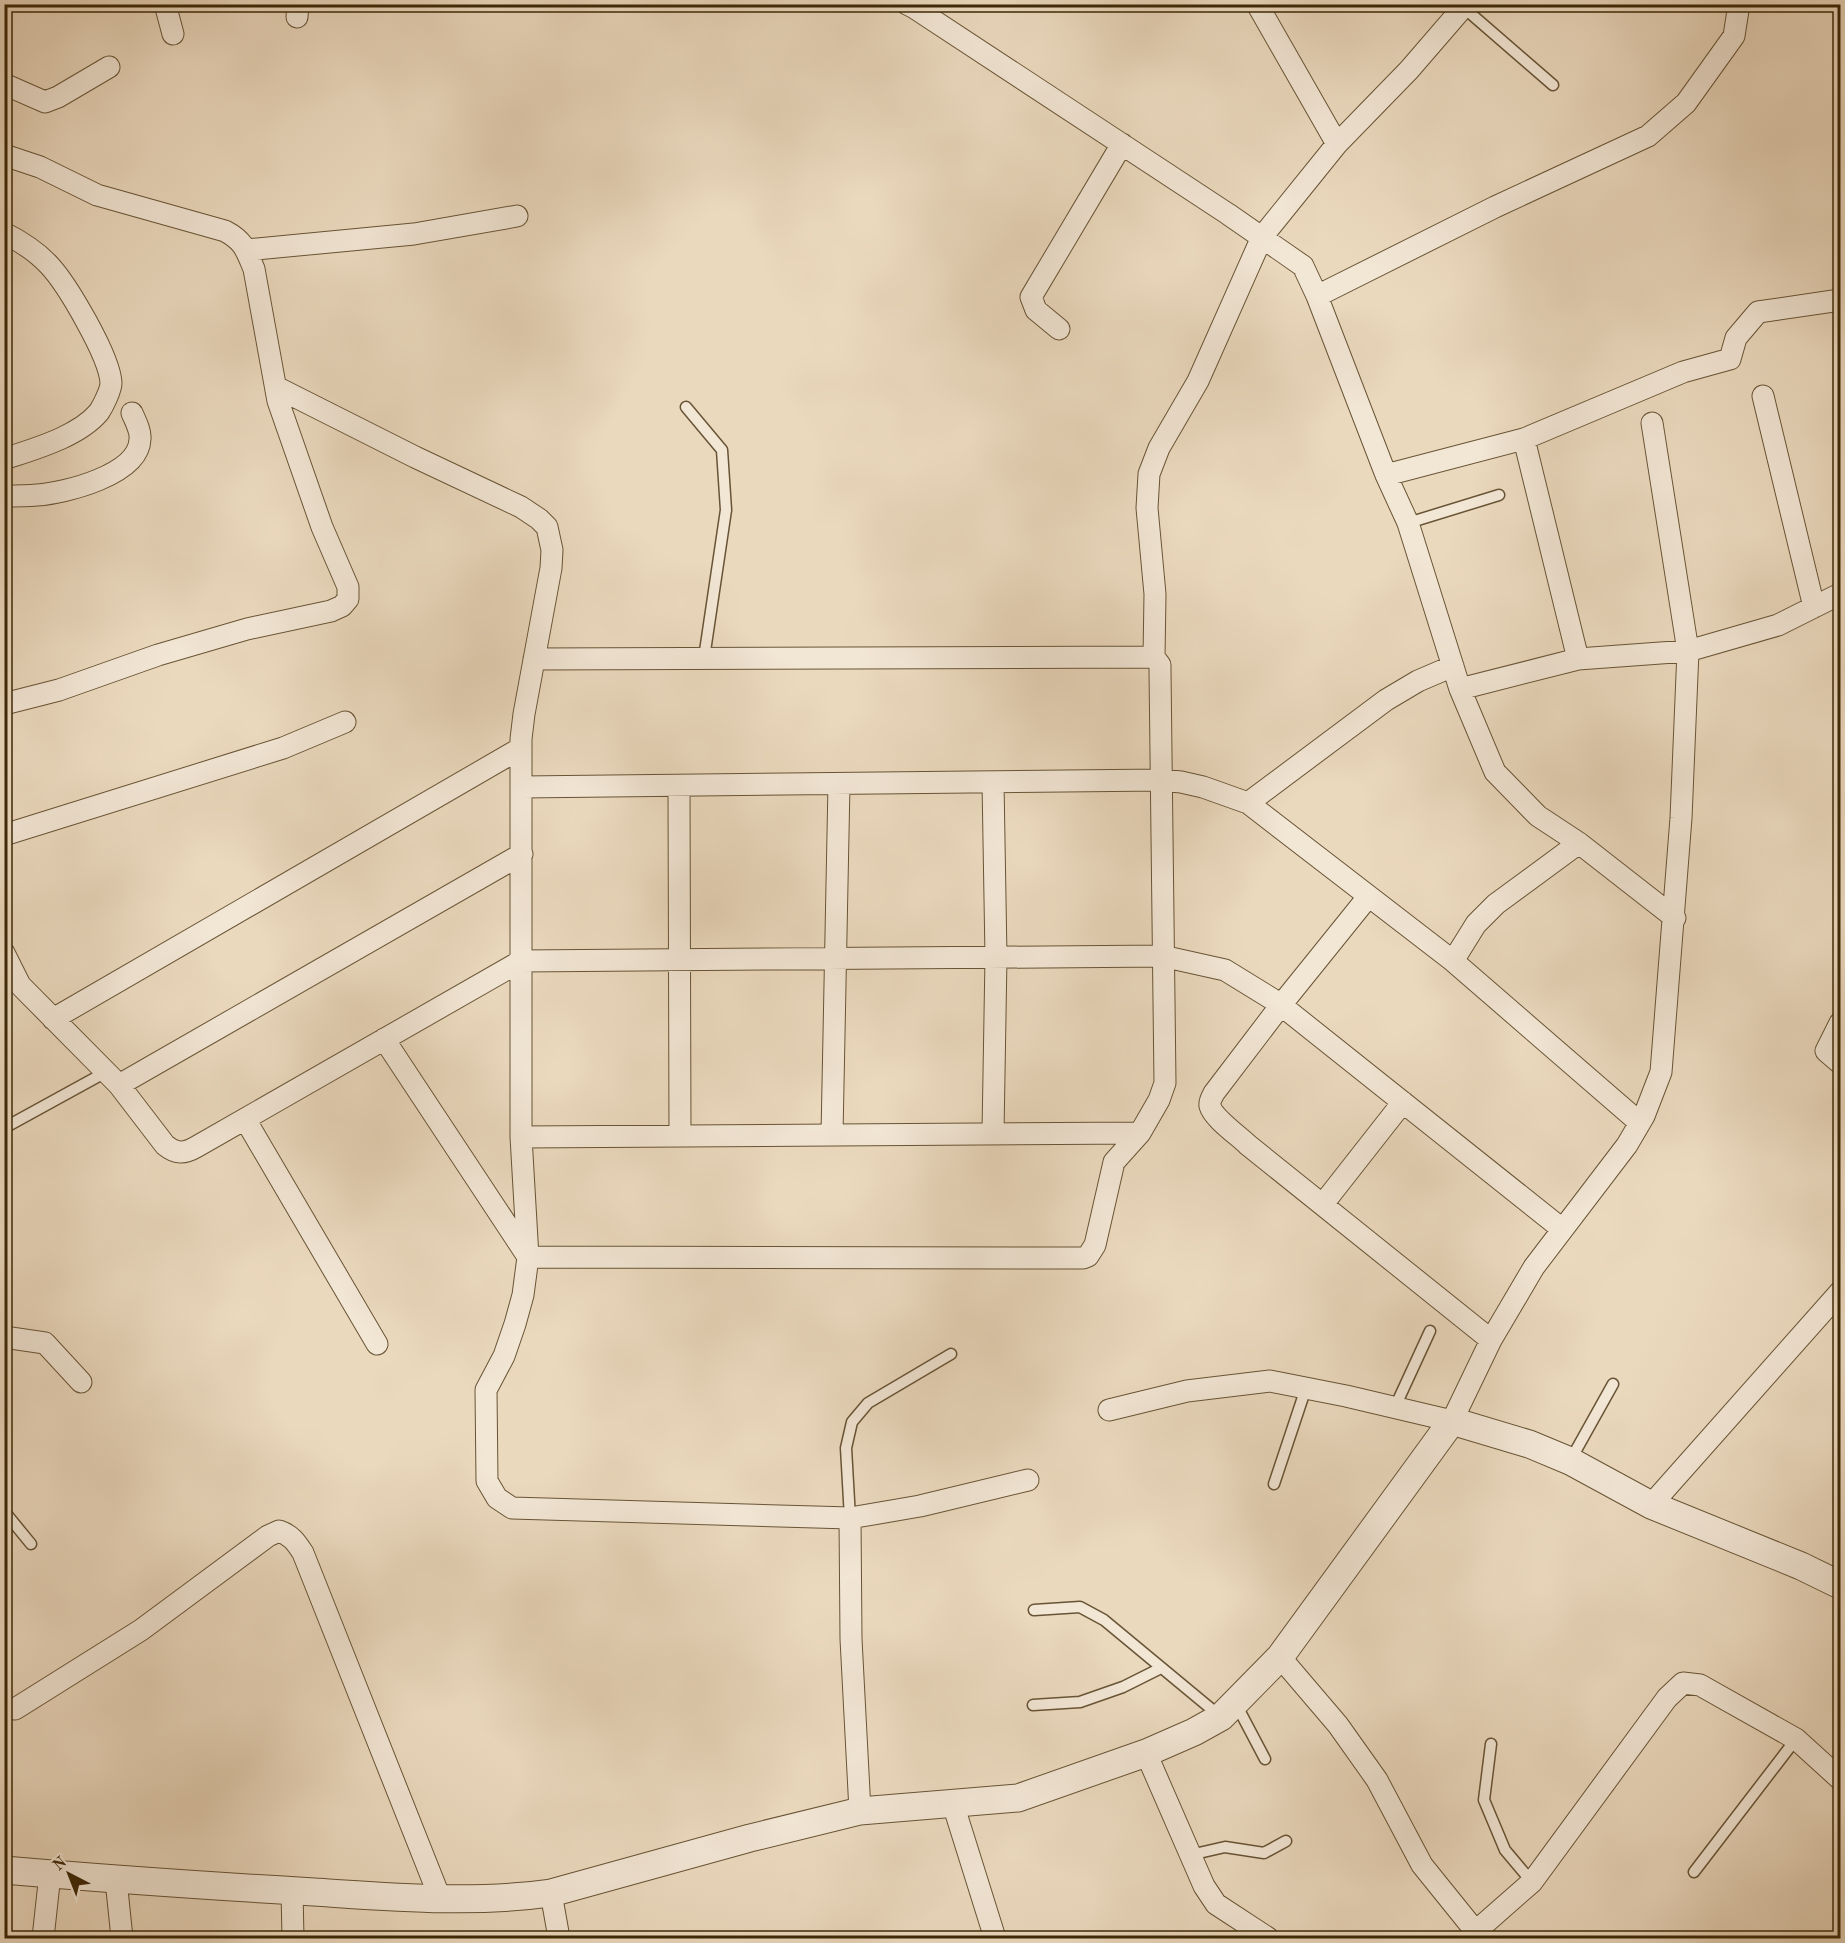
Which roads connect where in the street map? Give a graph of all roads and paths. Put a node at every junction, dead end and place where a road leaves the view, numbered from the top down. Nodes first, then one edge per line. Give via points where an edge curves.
1 (165, 4) edge
2 (907, 4) edge
3 (1257, 4) edge
4 (1739, 4) edge
5 (1465, 6) edge
6 (173, 34) dead end
7 (109, 67) dead end
8 (4, 84) edge
9 (1553, 85) dead end
10 (1122, 144) junction
11 (1337, 144) junction
12 (4, 156) edge
13 (517, 216) dead end
14 (4, 233) edge
15 (1262, 237) junction
16 (246, 250) junction
17 (1317, 296) junction
18 (1840, 300) edge
19 (1059, 329) dead end
20 (276, 387) junction
21 (1763, 396) dead end
22 (686, 407) dead end
23 (132, 413) dead end
24 (1652, 423) dead end
25 (1524, 439) junction
26 (4, 459) edge
27 (1386, 475) junction
28 (1499, 495) dead end
29 (4, 496) edge
30 (1408, 523) junction
31 (1840, 594) edge
32 (1814, 608) junction
33 (1688, 651) junction
34 (1154, 657) junction
35 (704, 658) junction
36 (534, 659) junction
37 (1578, 659) junction
38 (1453, 666) junction
39 (1460, 689) junction
40 (4, 704) edge
41 (345, 722) dead end
42 (521, 748) junction
43 (1161, 780) junction
44 (993, 782) junction
45 (839, 784) junction
46 (679, 786) junction
47 (522, 787) junction
48 (1248, 803) junction
49 (4, 835) edge
50 (1579, 843) junction
51 (522, 854) junction
52 (1368, 897) junction
53 (1675, 918) junction
54 (4, 953) edge
55 (1162, 956) junction
56 (996, 957) junction
57 (837, 958) junction
58 (678, 960) junction
59 (521, 961) junction
60 (1453, 962) junction
61 (1281, 1005) junction
62 (53, 1019) junction
63 (1840, 1023) edge
64 (384, 1040) junction
65 (1840, 1063) edge
66 (113, 1079) junction
67 (1403, 1102) junction
68 (245, 1119) junction
69 (1640, 1123) junction
70 (4, 1128) edge
71 (1140, 1133) junction
72 (993, 1134) junction
73 (832, 1135) junction
74 (680, 1136) junction
75 (521, 1137) junction
76 (1323, 1204) junction
77 (1562, 1229) junction
78 (528, 1257) junction
79 (1840, 1292) edge
80 (1430, 1331) dead end
81 (4, 1337) edge
82 (1491, 1340) junction
83 (377, 1344) dead end
84 (951, 1354) dead end
85 (81, 1382) dead end
86 (1613, 1384) dead end
87 (1306, 1388) junction
88 (1395, 1407) junction
89 (1109, 1410) dead end
90 (1452, 1421) junction
91 (1570, 1461) junction
92 (1028, 1480) dead end
93 (1274, 1484) dead end
94 (1651, 1505) junction
95 (4, 1510) edge
96 (850, 1518) junction
97 (31, 1544) dead end
98 (1840, 1585) edge
99 (1034, 1610) dead end
100 (1280, 1657) junction
101 (1161, 1668) junction
102 (1033, 1705) dead end
103 (15, 1709) dead end
104 (1228, 1710) junction
105 (1796, 1739) junction
106 (1491, 1744) dead end
107 (1146, 1753) junction
108 (1265, 1759) dead end
109 (1840, 1779) edge
110 (953, 1804) junction
111 (860, 1810) junction
112 (1286, 1841) dead end
113 (1190, 1855) junction
114 (4, 1870) edge
115 (1694, 1872) dead end
116 (50, 1874) junction
117 (116, 1880) junction
118 (1532, 1882) junction
119 (292, 1891) junction
120 (551, 1893) junction
121 (440, 1898) junction
122 (43, 1938) edge
123 (122, 1938) edge
124 (293, 1938) edge
125 (559, 1938) edge
126 (995, 1938) edge
127 (1268, 1938) edge

1 - 6 street
2 - 10 street
3 - 11 street
4 - 17 street via 1734,36 1686,103 1648,136
5 - 9 lane
5 - 11 street
7 - 8 street via 45,102
10 - 15 street
10 - 19 street via 1031,297 1036,310
11 - 15 street
12 - 16 street via 40,167 97,195 225,231 238,238
13 - 16 street via 414,234
14 - 26 street via 49,265 91,328 106,361 111,384 99,412 81,427 50,444
15 - 17 street via 1303,266
15 - 34 street via 1198,381 1159,448 1149,474
16 - 20 street via 254,269
17 - 27 street
18 - 25 street via 1758,312 1736,338 1730,359 1683,372
20 - 36 street via 539,519 546,527 552,568
20 - 40 street via 322,527 348,587 348,598 342,606 209,640 59,690
21 - 32 street
22 - 35 lane via 722,450 726,510
23 - 29 street via 141,440 133,459 106,478 38,495
24 - 33 street
25 - 27 street
25 - 37 street
27 - 30 street
28 - 30 lane
30 - 38 street
31 - 32 street
32 - 33 street via 1778,625
33 - 37 street
33 - 53 street
34 - 35 street
34 - 43 street via 1160,665
35 - 36 street
36 - 42 street
37 - 39 street
38 - 39 street
38 - 48 street via 1386,700
39 - 50 street via 1495,772 1538,816
41 - 49 street via 283,748
42 - 47 street
42 - 62 street
43 - 44 street
43 - 48 street via 1203,787
43 - 55 street
44 - 45 street
44 - 56 street
45 - 46 street
45 - 57 street
46 - 47 street
46 - 58 street
47 - 51 street
48 - 52 street
50 - 53 street
50 - 60 street via 1496,904 1476,924
51 - 59 street
51 - 66 street
52 - 60 street
52 - 61 street
53 - 69 street via 1661,1072
54 - 62 street via 20,985
55 - 56 street
55 - 61 street via 1225,970
55 - 71 street via 1165,1083 1160,1100
56 - 57 street
56 - 72 street
57 - 58 street
57 - 73 street
58 - 59 street
58 - 74 street
59 - 64 street
59 - 75 street
60 - 69 street
61 - 67 street
61 - 76 street via 1214,1093 1210,1107 1248,1145
62 - 66 street
63 - 65 street via 1826,1051
64 - 68 street
64 - 78 street
66 - 68 street via 172,1151 188,1152
66 - 70 lane
67 - 76 street
67 - 77 street
68 - 83 street
69 - 77 street
71 - 72 street
71 - 78 street via 1114,1162 1095,1245 1083,1258
72 - 73 street
73 - 74 street
74 - 75 street
75 - 78 street
76 - 82 street
77 - 82 street via 1534,1267
78 - 96 street via 515,1324 486,1390 487,1481 497,1498 512,1508
79 - 94 street
80 - 88 lane
81 - 85 street via 45,1343
82 - 90 street
84 - 96 lane via 868,1403 852,1422 846,1448
86 - 91 lane
87 - 88 street
87 - 89 street via 1270,1381 1187,1391
87 - 93 lane
88 - 90 street
90 - 91 street
90 - 100 street
91 - 94 street
92 - 96 street
94 - 98 street
95 - 97 lane
96 - 111 street via 851,1639
99 - 101 lane via 1080,1607 1104,1620
100 - 104 street
100 - 118 street via 1338,1725 1377,1780 1422,1865 1472,1927 1483,1925
101 - 102 lane via 1080,1702
101 - 104 lane
103 - 121 street via 141,1630 268,1536 279,1531 288,1534 303,1553
104 - 107 street via 1194,1732
104 - 108 lane
105 - 109 street
105 - 115 lane
105 - 118 street via 1700,1684 1683,1683 1667,1698
106 - 118 lane via 1484,1800 1505,1850
107 - 110 street via 1018,1798
107 - 113 street
110 - 111 street
110 - 126 street
111 - 120 street
112 - 113 lane via 1264,1853 1225,1847
113 - 127 street via 1216,1904
114 - 116 street
116 - 117 street
116 - 122 street
117 - 119 street
117 - 123 street
119 - 121 street
119 - 124 street
120 - 121 street
120 - 125 street

